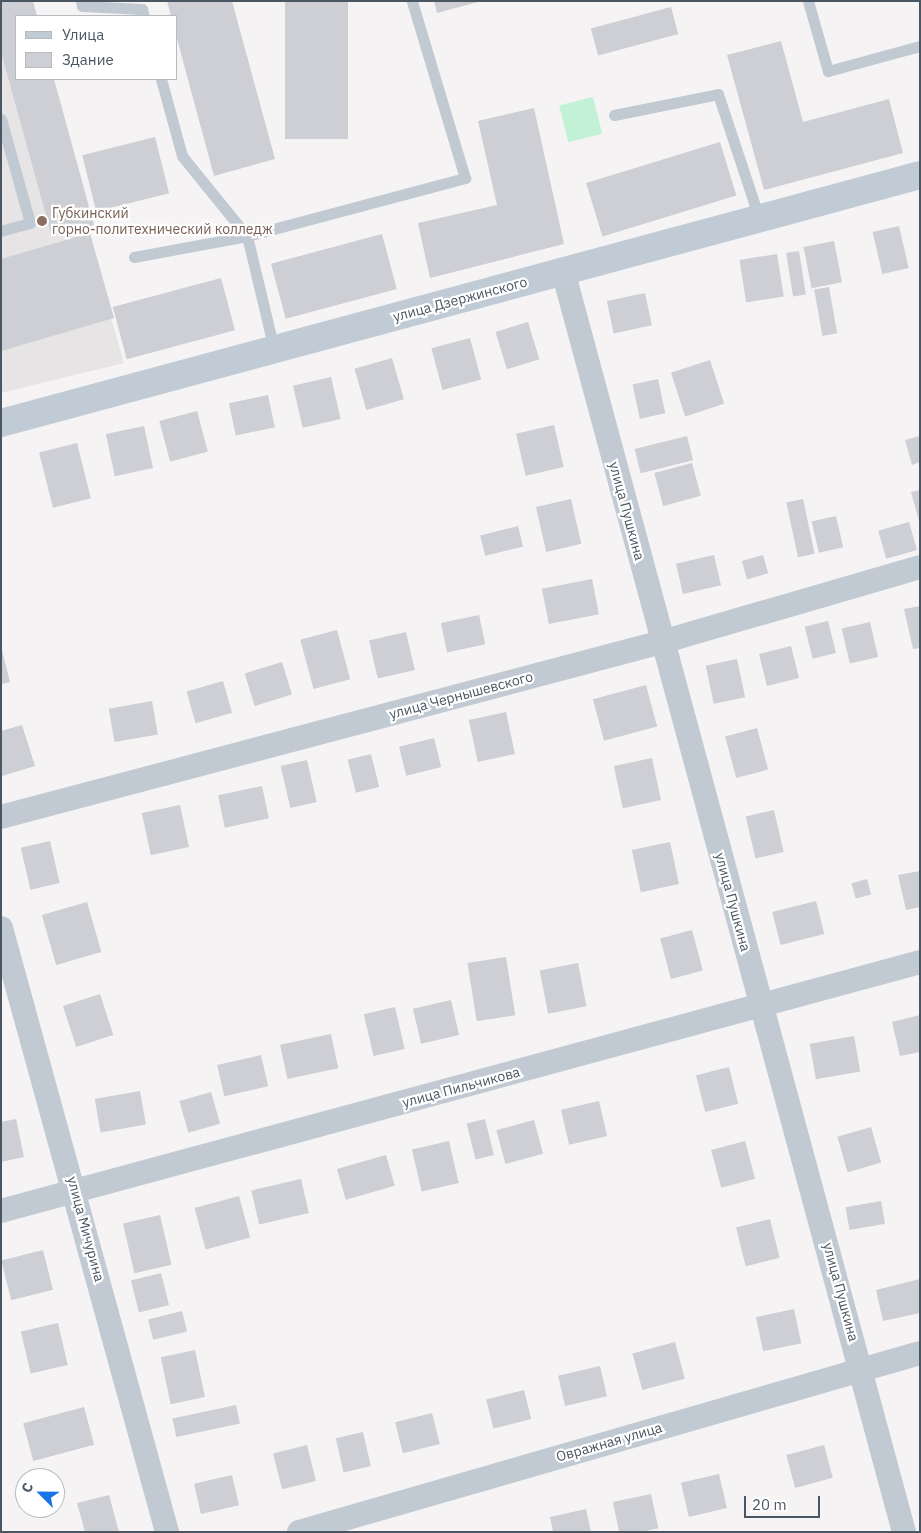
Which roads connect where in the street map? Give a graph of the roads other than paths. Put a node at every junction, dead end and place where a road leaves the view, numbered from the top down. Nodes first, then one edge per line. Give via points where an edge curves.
1 (81, 1) edge
2 (412, 1) edge
3 (808, 1) edge
4 (144, 15) edge
5 (920, 46) edge
6 (161, 80) edge
7 (614, 115) dead end
8 (1, 120) edge
9 (920, 175) edge
10 (759, 218) junction
11 (1, 231) edge
12 (247, 236) junction
13 (134, 257) dead end
14 (563, 271) junction
15 (274, 349) junction
16 (1, 423) edge
17 (920, 567) edge
18 (662, 642) junction
19 (1, 817) edge
20 (1, 928) edge
21 (920, 962) edge
22 (761, 1005) junction
23 (76, 1192) junction
24 (1, 1211) edge
25 (920, 1353) edge
26 (862, 1369) junction
27 (167, 1532) edge
28 (299, 1532) edge
29 (904, 1532) edge

1 - 4 lane via 82,6 142,9
2 - 12 lane via 465,178
3 - 5 lane via 828,71
6 - 12 lane via 182,156
7 - 10 lane via 718,94
8 - 11 lane via 30,222
9 - 10 main road, улица Дзержинского
10 - 14 main road, улица Дзержинского
12 - 13 lane
12 - 15 lane
14 - 15 main road, улица Дзержинского
14 - 18 street, улица Пушкина
15 - 16 main road, улица Дзержинского
17 - 18 street, улица Чернышевского
18 - 19 street, улица Чернышевского
18 - 22 street, улица Пушкина
20 - 23 street, улица Мичурина
21 - 22 street, улица Пильчикова
22 - 23 street, улица Пильчикова
22 - 26 street, улица Пушкина
23 - 24 street, улица Пильчикова
23 - 27 street, улица Мичурина
25 - 26 street, Овражная улица
26 - 28 street, Овражная улица
26 - 29 street, улица Пушкина

